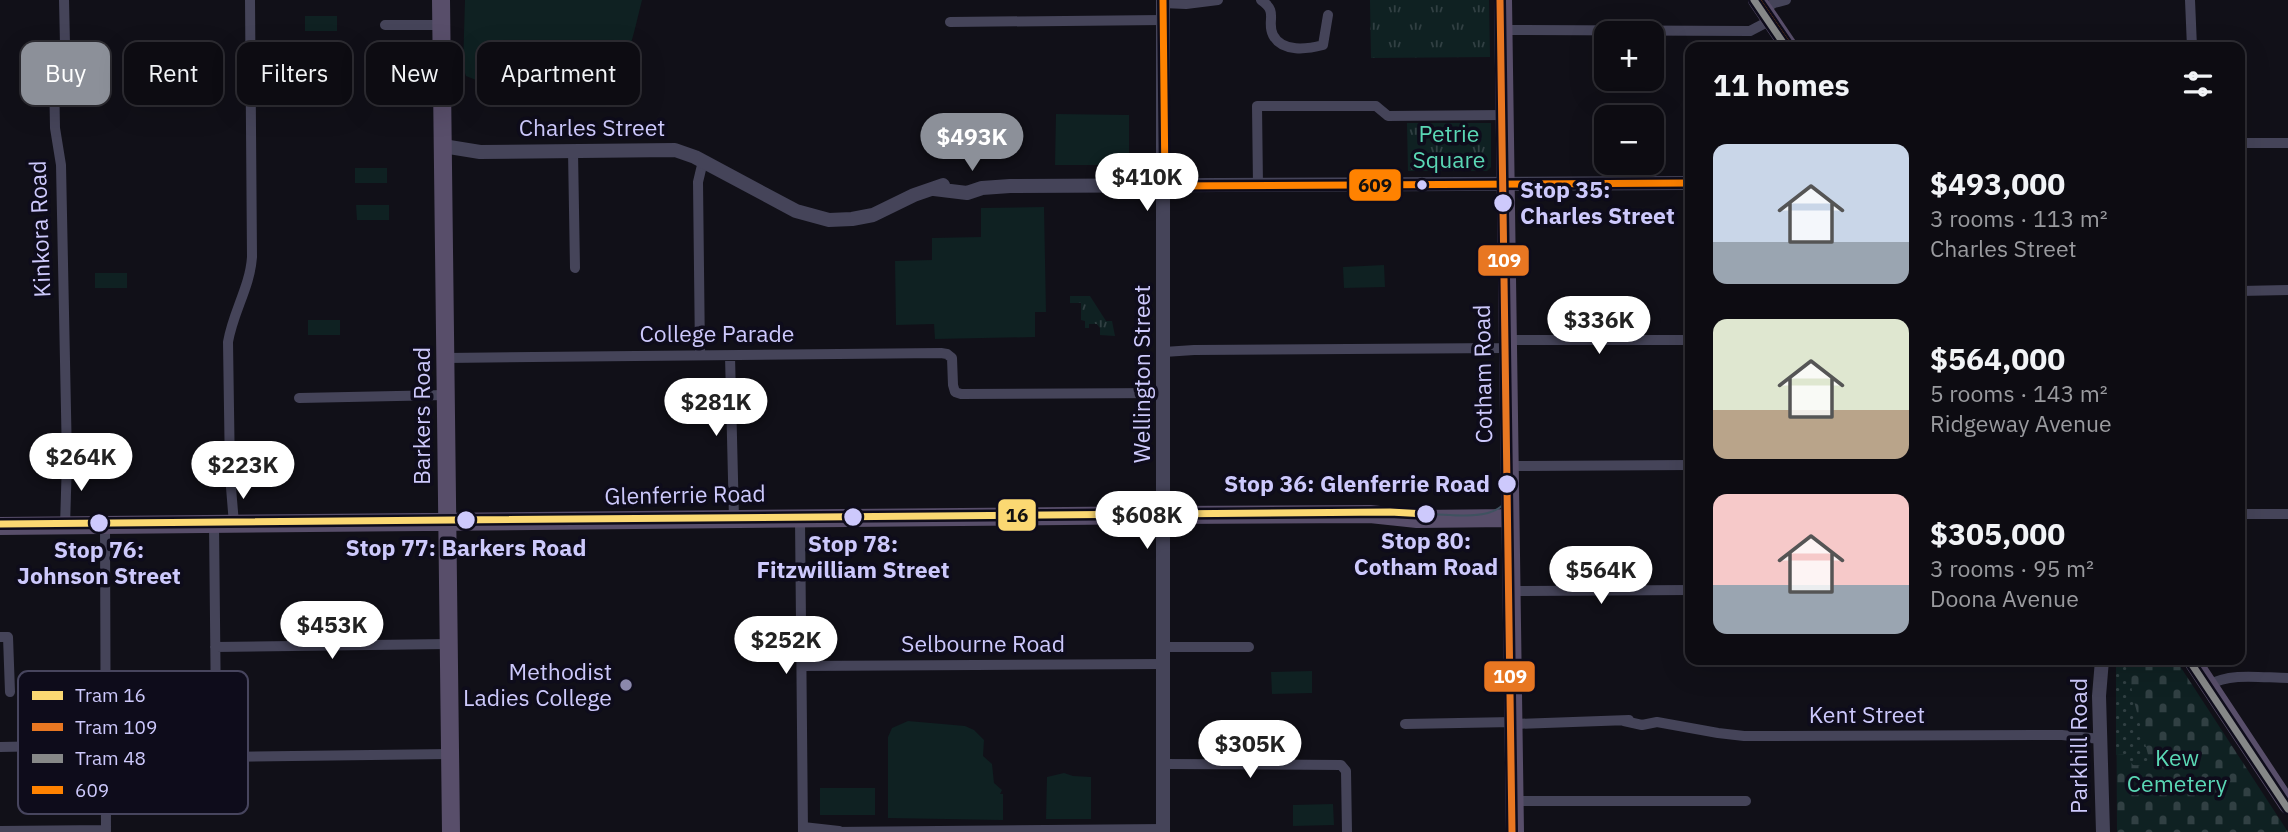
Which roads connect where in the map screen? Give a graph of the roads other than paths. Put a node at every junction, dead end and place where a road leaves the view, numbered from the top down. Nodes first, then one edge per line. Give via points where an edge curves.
1 (64, 0) edge
2 (250, 0) edge
3 (441, 0) edge
4 (1218, 0) edge
5 (1261, 0) edge
6 (1503, 0) edge
7 (1786, 0) edge
8 (2192, 0) edge
9 (1163, 1) edge
10 (1762, 6) edge
11 (1328, 15) dead end
12 (1163, 20) junction
13 (950, 22) dead end
14 (384, 25) dead end
15 (441, 25) junction
16 (1503, 30) junction
17 (1785, 42) edge
18 (2192, 42) edge
19 (1504, 115) junction
20 (2288, 143) edge
21 (2245, 144) edge
22 (443, 146) junction
23 (573, 151) junction
24 (480, 152) junction
25 (703, 161) junction
26 (443, 166) junction
27 (1505, 183) junction
28 (1685, 183) edge
29 (1165, 186) junction
30 (1258, 186) junction
31 (575, 268) dead end
32 (2288, 290) edge
33 (2245, 291) edge
34 (1685, 340) edge
35 (1507, 344) junction
36 (1164, 349) junction
37 (700, 355) junction
38 (730, 356) junction
39 (446, 358) junction
40 (1164, 393) junction
41 (446, 396) junction
42 (299, 398) dead end
43 (1685, 465) edge
44 (1509, 466) junction
45 (1509, 512) junction
46 (2245, 514) edge
47 (2288, 514) edge
48 (1165, 515) junction
49 (734, 519) junction
50 (800, 519) junction
51 (447, 522) junction
52 (225, 524) junction
53 (105, 525) junction
54 (0, 526) edge
55 (69, 526) junction
56 (1685, 590) edge
57 (1511, 591) junction
58 (0, 637) edge
59 (449, 644) junction
60 (215, 647) junction
61 (1249, 647) dead end
62 (1164, 648) junction
63 (1164, 664) junction
64 (2102, 665) edge
65 (2195, 665) edge
66 (802, 666) junction
67 (105, 671) edge
68 (215, 671) edge
69 (2288, 678) edge
70 (2209, 685) junction
71 (10, 691) dead end
72 (1513, 722) junction
73 (1405, 724) dead end
74 (2100, 734) junction
75 (0, 747) edge
76 (18, 747) edge
77 (450, 754) junction
78 (248, 757) edge
79 (1164, 764) junction
80 (1514, 801) junction
81 (1746, 801) dead end
82 (2288, 805) edge
83 (803, 830) edge
84 (1164, 830) edge
85 (0, 831) edge
86 (106, 831) edge
87 (836, 831) edge
88 (451, 832) edge
89 (1347, 832) edge
90 (1515, 832) edge
91 (2103, 832) edge

1 - 55 street, Kinkora Road via 65,44 55,70 54,118 61,165
2 - 52 street via 252,257 228,342 230,475
3 - 15 main road, Barkers Road
4 - 9 street
5 - 11 street via 1272,14 1272,34 1290,47 1323,45
6 - 16 main road, Cotham Road
7 - 10 street
8 - 18 street
9 - 12 street, Wellington Street
10 - 16 street via 1750,31
10 - 17 main road
12 - 13 street
12 - 29 street, Wellington Street
14 - 15 street
15 - 22 main road, Barkers Road
16 - 19 main road, Cotham Road
19 - 27 main road, Cotham Road
19 - 30 street via 1388,116 1376,106 1257,106
20 - 21 street
22 - 24 street, Charles Street
22 - 26 main road, Barkers Road
23 - 24 street, Charles Street
23 - 25 street, Charles Street via 676,150
23 - 31 street
24 - 26 street, Charles Street via 458,156
25 - 29 street, Charles Street via 796,211 829,220 873,215 934,188 962,193 1010,186
25 - 37 street via 698,182
26 - 39 main road, Barkers Road
27 - 28 street, Charles Street
27 - 30 street, Charles Street
27 - 35 main road, Cotham Road
29 - 30 street, Charles Street
29 - 36 street, Wellington Street
32 - 33 street
34 - 35 street
35 - 36 street
35 - 44 main road, Cotham Road
36 - 40 street, Wellington Street
37 - 38 street, College Parade
37 - 39 street, College Parade
38 - 40 street, College Parade via 944,353 953,361 953,386 961,394
38 - 49 street
39 - 41 main road, Barkers Road
40 - 48 street, Wellington Street
41 - 42 street
41 - 51 main road, Barkers Road
43 - 44 street
44 - 45 main road, Cotham Road
45 - 48 main road, Glenferrie Road via 1417,519 1370,514
45 - 57 main road, Cotham Road
46 - 47 street
48 - 50 main road, Glenferrie Road
48 - 62 street, Wellington Street
49 - 50 main road, Glenferrie Road
49 - 51 main road, Glenferrie Road
50 - 66 street
51 - 52 main road, Glenferrie Road
51 - 59 main road, Barkers Road
52 - 53 main road, Glenferrie Road
52 - 60 street
53 - 55 main road, Glenferrie Road
53 - 67 street
54 - 55 main road, Glenferrie Road
56 - 57 street
57 - 72 main road, Cotham Road
58 - 71 street via 9,637
59 - 60 street
59 - 77 main road, Barkers Road
60 - 68 street
61 - 62 street
62 - 63 street, Wellington Street
63 - 66 street, Selbourne Road
63 - 79 street, Wellington Street
64 - 74 street, Parkhill Road
65 - 70 main road
66 - 83 street
69 - 70 street via 2228,678
70 - 82 main road
72 - 73 street, Kent Street
72 - 74 street, Kent Street via 1655,722 1757,737
72 - 80 main road, Cotham Road
74 - 91 street, Parkhill Road
75 - 76 street
77 - 78 street
77 - 88 main road, Barkers Road
79 - 84 street, Wellington Street
79 - 89 street via 1338,764 1347,775
80 - 81 street
80 - 90 main road, Cotham Road
83 - 87 street
84 - 87 street
85 - 86 street

